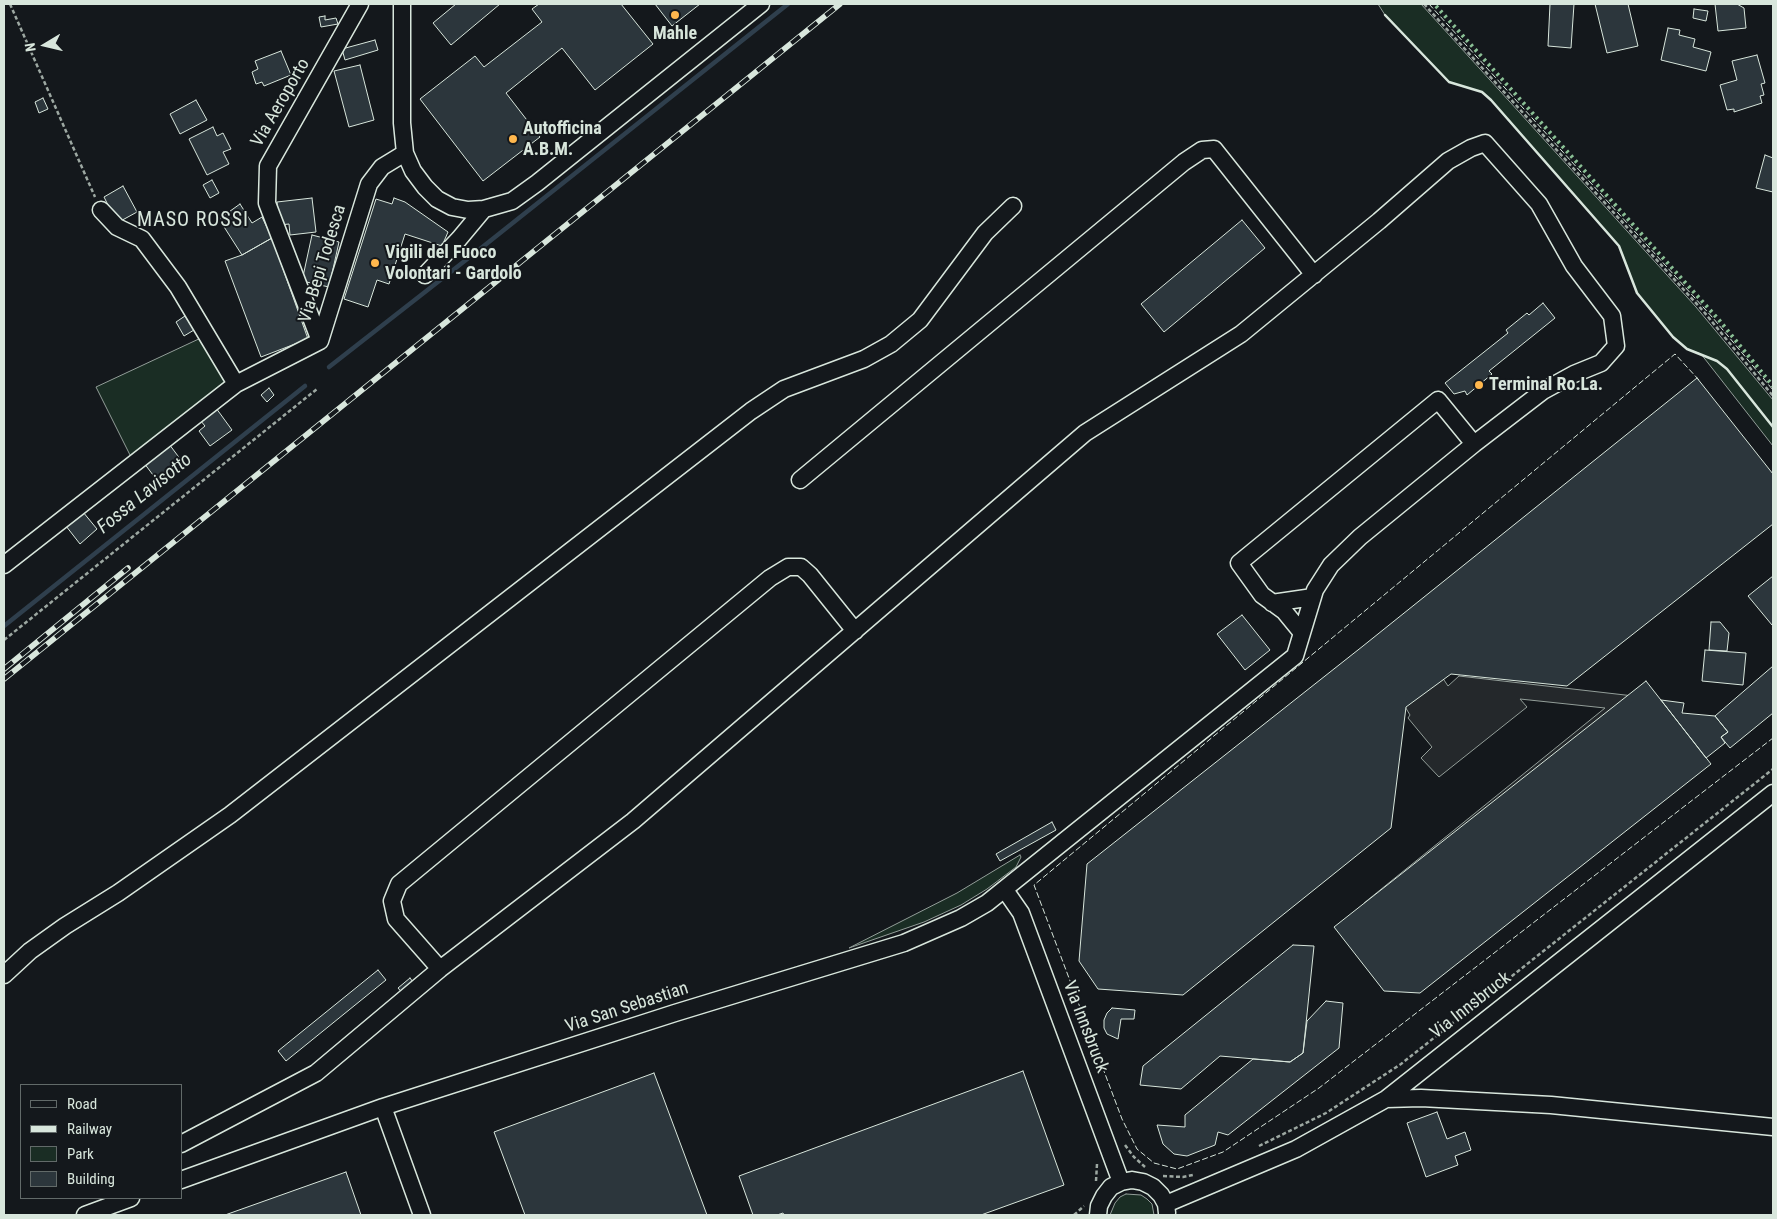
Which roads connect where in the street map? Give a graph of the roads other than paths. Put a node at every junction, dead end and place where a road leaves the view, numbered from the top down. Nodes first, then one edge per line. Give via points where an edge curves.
1 (360, 4) edge
2 (402, 4) edge
3 (761, 4) edge
4 (405, 153) junction
5 (1013, 206) dead end
6 (101, 210) road end
7 (484, 210) junction
8 (425, 275) dead end
9 (1314, 275) junction
10 (320, 341) junction
11 (236, 384) junction
12 (1474, 444) junction
13 (800, 480) dead end
14 (4, 565) edge
15 (1313, 597) junction
16 (1272, 603) junction
17 (855, 631) junction
18 (1302, 634) junction
19 (1773, 793) edge
20 (1005, 890) junction
21 (440, 969) junction
22 (4, 974) edge
23 (1386, 1099) junction
24 (383, 1107) junction
25 (1773, 1127) edge
26 (185, 1142) edge
27 (182, 1180) edge
28 (1121, 1182) junction
29 (129, 1199) edge
30 (1167, 1210) edge
31 (85, 1215) edge
32 (422, 1215) edge
33 (1098, 1215) edge

1 - 10 street, Via Aeroporto via 268,166 267,202
2 - 4 street
3 - 7 street via 537,183 512,201
4 - 7 street via 413,172 437,199 452,207
4 - 10 street, Via Bepi Todesca via 382,167 369,184
5 - 22 street via 984,233 920,320 891,344 864,359 784,389 751,410 230,815 65,926
6 - 11 street via 117,227 142,239 178,287
7 - 8 street
9 - 12 street, Via San Sebastian via 1448,161 1485,144 1539,204 1574,266 1612,316 1616,346 1601,363 1543,391
9 - 13 street via 1214,149 1202,150
9 - 17 street via 1241,334 1086,433
10 - 11 street, Via Bepi Todesca
11 - 14 street, Via Bepi Todesca
12 - 15 street, Via San Sebastian via 1360,536 1331,564
12 - 16 street via 1438,400 1239,563 1262,595
15 - 16 street
15 - 18 street, Via San Sebastian
16 - 18 street via 1284,611
17 - 21 street via 633,821
17 - 21 street via 801,568 788,567 770,578 400,884 392,901 396,919
18 - 20 street, Via San Sebastian via 1295,656
19 - 23 street, Via Innsbruck
20 - 24 street, Via San Sebastian via 962,918 904,943
20 - 28 street, Via Innsbruck via 1021,913
21 - 26 street via 316,1073
23 - 25 street via 1551,1104
23 - 30 street, Via Innsbruck via 1296,1150
24 - 27 street, Via San Sebastian
24 - 32 street
28 - 30 street, Via Innsbruck via 1143,1182 1157,1190
28 - 33 street via 1104,1196
29 - 31 street

